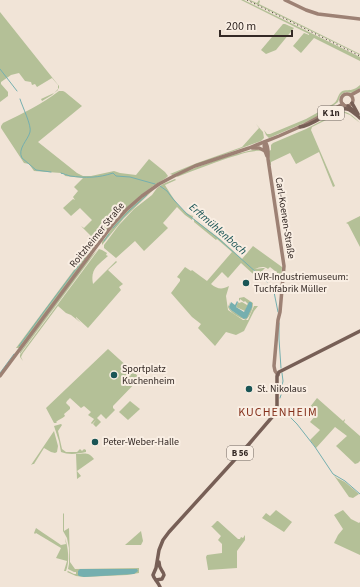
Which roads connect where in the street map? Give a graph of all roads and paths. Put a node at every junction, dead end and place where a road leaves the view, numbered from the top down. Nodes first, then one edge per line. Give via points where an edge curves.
1 (285, 0) edge
2 (360, 19) edge
3 (360, 90) edge
4 (352, 96) junction
5 (342, 103) junction
6 (352, 103) junction
7 (348, 106) junction
8 (359, 116) edge
9 (300, 127) junction
10 (265, 142) junction
11 (249, 148) junction
12 (265, 152) junction
13 (268, 159) junction
14 (360, 331) edge
15 (278, 375) junction
16 (0, 376) edge
17 (158, 557) junction
18 (160, 570) junction
19 (155, 571) junction
20 (162, 579) junction
21 (156, 580) junction
22 (161, 587) edge

1 - 2 street via 318,14
3 - 4 street
4 - 5 street via 344,95 341,98
4 - 6 street
5 - 7 street
5 - 9 street, Roitzheimer Straße
6 - 7 street
6 - 8 main road, K 1n
7 - 8 main road, K 1n
8 - 9 main road, K 1n via 341,108
9 - 10 street, Roitzheimer Straße
10 - 11 street, Roitzheimer Straße
10 - 12 street, Carl-Koenen-Straße
10 - 13 street, Carl-Koenen-Straße via 268,147
11 - 12 street via 259,148
11 - 16 street, Roitzheimer Straße via 190,168 154,187 132,204 113,224
12 - 13 street, Carl-Koenen-Straße
13 - 15 street, Carl-Koenen-Straße via 284,264 274,366
14 - 15 main road via 282,370
15 - 17 main road, B 56 via 277,404 273,416 171,529
17 - 18 main road, B 56
17 - 19 main road, B 56
18 - 19 main road
18 - 20 main road via 164,574
19 - 21 main road via 153,575
20 - 21 main road
20 - 22 main road
21 - 22 main road

